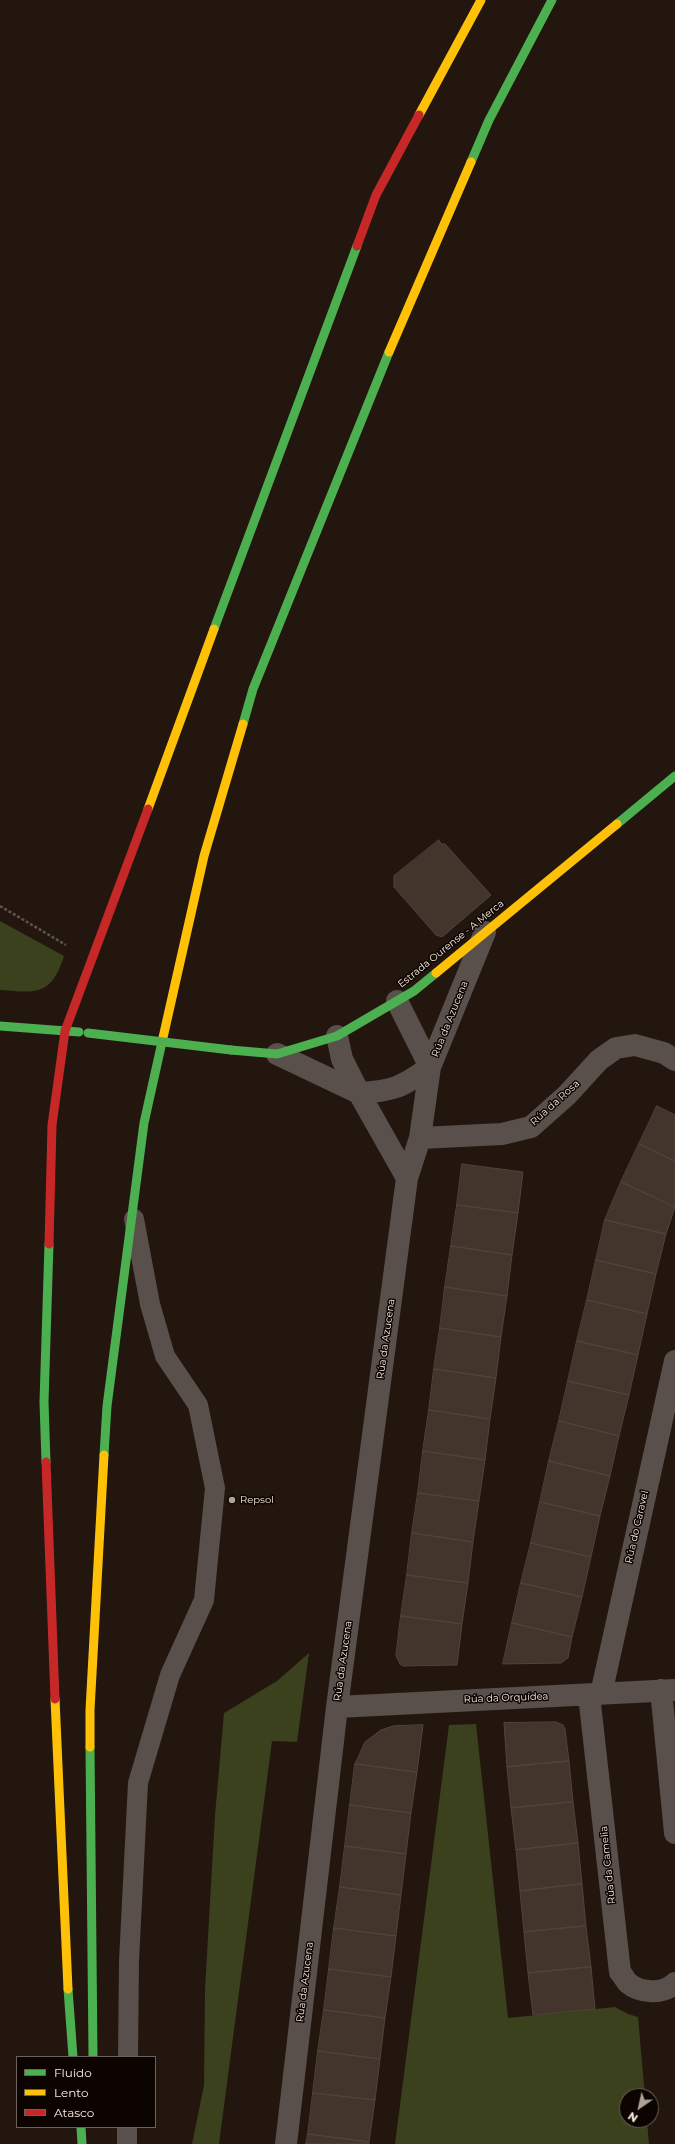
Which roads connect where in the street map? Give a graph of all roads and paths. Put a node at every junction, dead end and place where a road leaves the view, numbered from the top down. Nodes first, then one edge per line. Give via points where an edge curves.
1 (481, 0) edge
2 (552, 0) edge
3 (562, 0) edge
4 (528, 46) junction
5 (675, 776) edge
6 (0, 906) edge
7 (485, 932) junction
8 (91, 960) junction
9 (397, 1001) junction
10 (0, 1026) edge
11 (65, 1031) junction
12 (337, 1036) junction
13 (277, 1054) junction
14 (675, 1060) edge
15 (430, 1067) junction
16 (359, 1093) junction
17 (420, 1138) junction
18 (407, 1178) junction
19 (132, 1211) junction
20 (675, 1361) edge
21 (668, 1690) edge
22 (595, 1694) junction
23 (337, 1707) junction
24 (675, 1834) edge
25 (675, 1983) edge
26 (73, 2056) edge
27 (93, 2056) edge
28 (128, 2056) edge
29 (81, 2128) edge
30 (127, 2128) edge
31 (82, 2144) edge
32 (127, 2144) edge
33 (286, 2144) edge

1 - 8 main road via 376,195
2 - 4 main road
3 - 4 main road
4 - 19 main road via 489,120 364,411 253,689 204,856 144,1123
5 - 7 main road, Estrada Ourense - A Merca
6 - 8 path
7 - 9 main road, Estrada Ourense - A Merca via 414,991
7 - 15 street, Rúa da Azucena
8 - 11 main road
9 - 12 main road, Estrada Ourense - A Merca
9 - 15 street
10 - 11 main road, Estrada Ourense - A Merca
11 - 13 main road, Estrada Ourense - A Merca, bridge
11 - 26 main road via 52,1124 44,1402 56,1740
12 - 13 main road, Estrada Ourense - A Merca
12 - 16 street via 342,1059
13 - 16 street
14 - 17 street, Rúa da Rosa via 664,1053 636,1045 616,1048 599,1060 567,1096 532,1127 502,1134
15 - 16 street via 409,1082 388,1091
15 - 17 street, Rúa da Azucena
16 - 18 street
17 - 18 street, Rúa da Azucena
18 - 23 street, Rúa da Azucena
19 - 27 main road via 107,1406 90,1710
19 - 28 lane via 158,1334 165,1356 198,1406 215,1488 204,1600 170,1675 138,1783 129,1961
20 - 22 street, Rúa do Caravel
21 - 22 street, Rúa da Orquídea
21 - 24 street
22 - 23 street, Rúa da Orquídea
22 - 25 street, Rúa da Camelia via 620,1972 627,1982 639,1989 656,1992 672,1987
23 - 33 street, Rúa da Azucena
29 - 31 main road
30 - 32 lane

